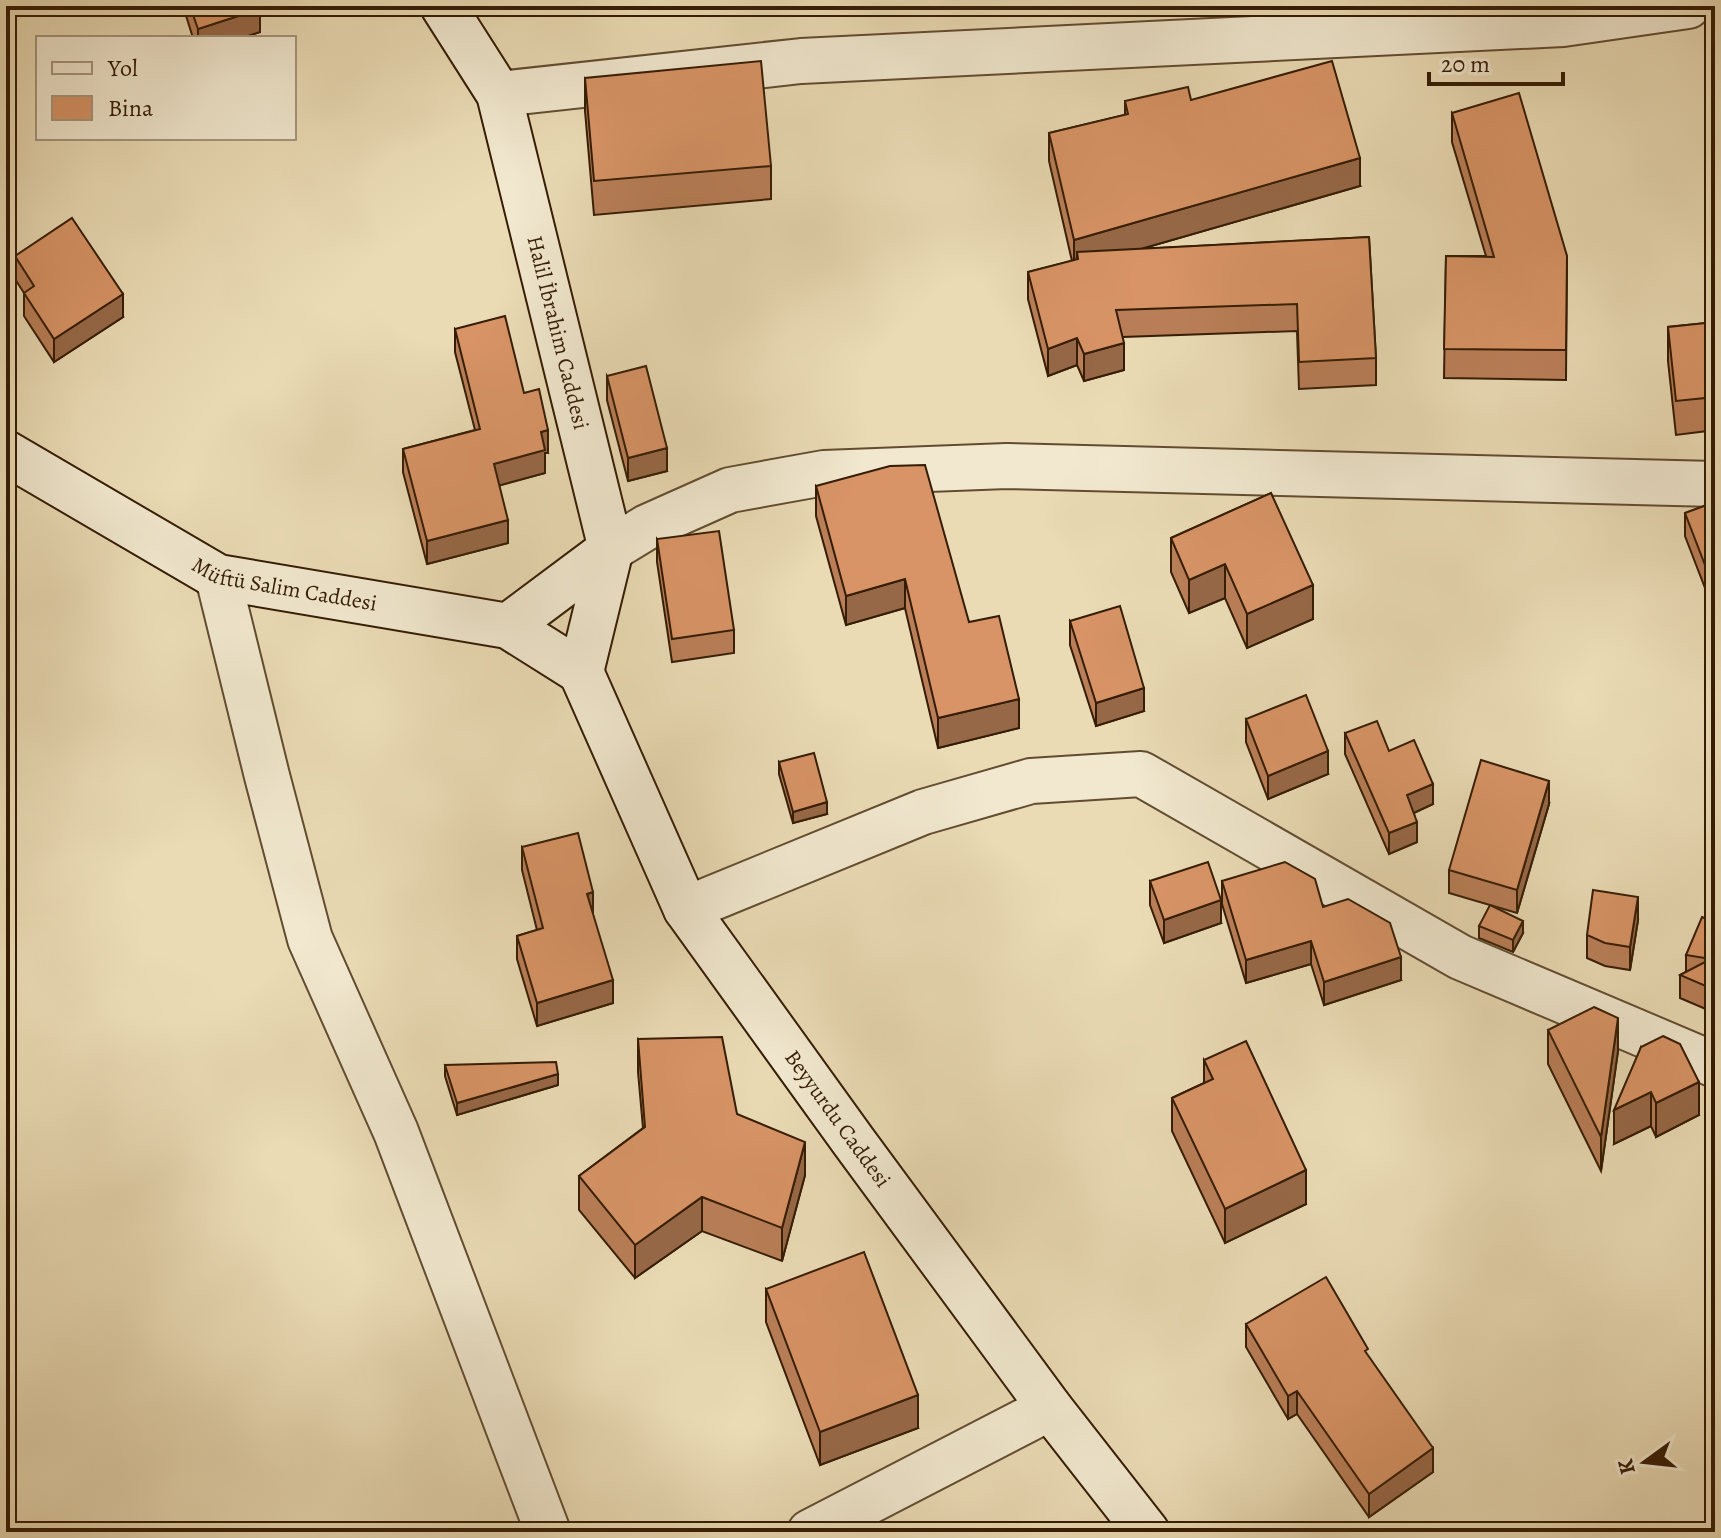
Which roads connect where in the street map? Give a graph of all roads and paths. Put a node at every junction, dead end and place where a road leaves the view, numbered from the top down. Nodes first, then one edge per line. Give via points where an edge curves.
1 (443, 6) edge
2 (1688, 6) edge
3 (1260, 22) edge
4 (499, 94) junction
5 (6, 453) edge
6 (1715, 484) edge
7 (611, 549) junction
8 (218, 577) junction
9 (508, 626) junction
10 (581, 672) junction
11 (686, 909) junction
12 (1715, 1065) edge
13 (1050, 1408) junction
14 (548, 1532) edge
15 (810, 1532) edge
16 (1147, 1532) edge

1 - 4 street, Halil İbrahim Caddesi
2 - 3 street via 1563,24
3 - 4 street via 801,61
4 - 7 street, Halil İbrahim Caddesi
5 - 8 street, Müftü Salim Caddesi
6 - 7 street via 1007,466 824,473 730,490
7 - 9 street
7 - 10 street, Halil İbrahim Caddesi
8 - 9 street, Müftü Salim Caddesi
8 - 14 street via 310,939 396,1132
9 - 10 street, Müftü Salim Caddesi
10 - 11 street, Beyyurdu Caddesi
11 - 12 street via 923,812 1031,781 1141,774 1460,957
11 - 13 street, Beyyurdu Caddesi
13 - 15 street
13 - 16 street, Beyyurdu Caddesi

